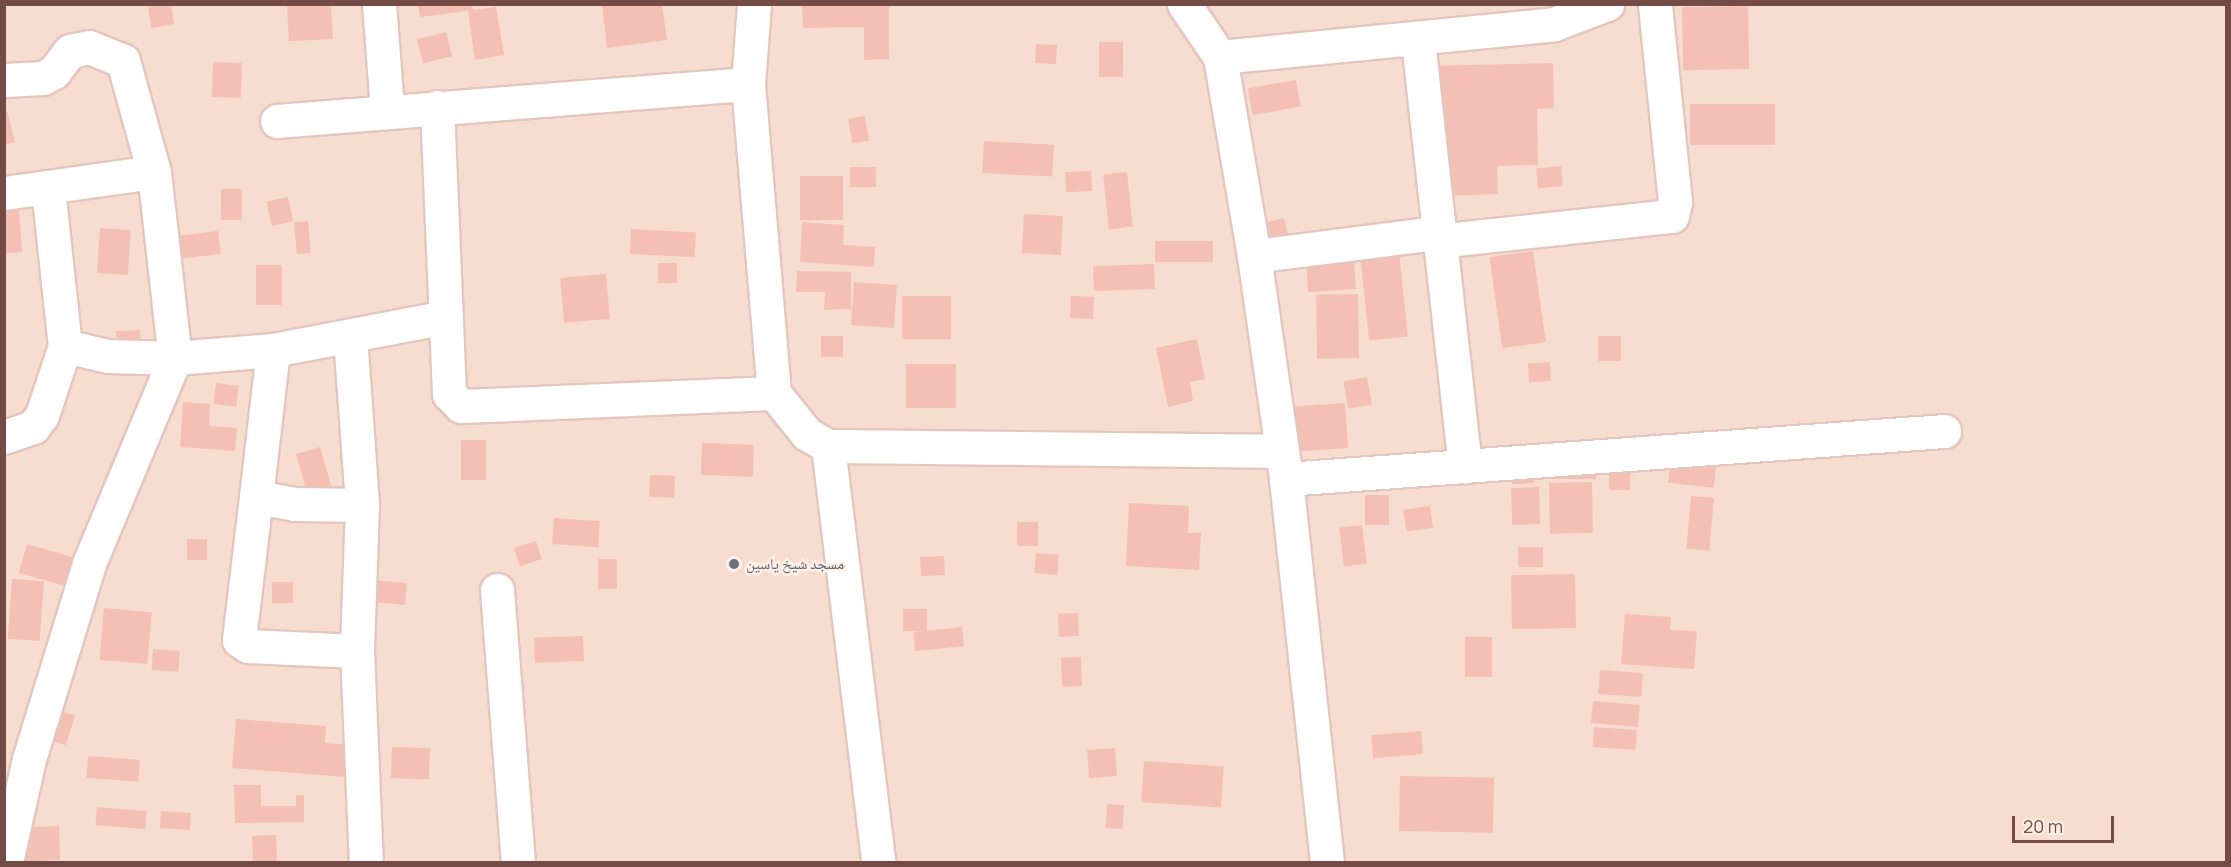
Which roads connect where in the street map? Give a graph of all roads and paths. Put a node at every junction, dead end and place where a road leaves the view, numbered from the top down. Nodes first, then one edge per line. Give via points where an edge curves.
1 (379, 4) edge
2 (754, 4) edge
3 (1184, 4) edge
4 (1607, 4) edge
5 (1655, 4) edge
6 (1553, 14) edge
7 (1418, 41) junction
8 (1220, 57) junction
9 (4, 80) edge
10 (748, 84) junction
11 (437, 107) junction
12 (387, 109) junction
13 (277, 121) dead end
14 (154, 172) junction
15 (48, 188) junction
16 (4, 193) edge
17 (1437, 237) junction
18 (1254, 256) junction
19 (446, 317) junction
20 (350, 336) junction
21 (65, 346) junction
22 (273, 350) junction
23 (175, 358) junction
24 (774, 393) junction
25 (1944, 432) dead end
26 (4, 437) edge
27 (828, 446) junction
28 (1282, 465) junction
29 (1466, 466) junction
30 (256, 497) junction
31 (362, 505) junction
32 (497, 590) dead end
33 (357, 651) junction
34 (6, 862) edge
35 (366, 862) edge
36 (518, 862) edge
37 (878, 862) edge
38 (1327, 862) edge

1 - 12 street
2 - 10 street
3 - 8 street
4 - 6 street
5 - 17 street via 1675,202 1671,216
6 - 7 street
7 - 8 street
7 - 17 street
8 - 18 street
9 - 14 street via 43,78 54,72 70,51 89,47 123,61
10 - 11 street
10 - 24 street
11 - 12 street
11 - 19 street
12 - 13 street
14 - 15 street
14 - 23 street
15 - 16 street
15 - 21 street
17 - 18 street
17 - 29 street
18 - 28 street
19 - 20 street
19 - 24 street via 449,393 461,406
20 - 22 street
20 - 31 street
21 - 23 street via 108,356
21 - 26 street via 42,416 33,427
22 - 23 street
22 - 30 street
23 - 34 street via 89,564 29,759
24 - 27 street via 807,435
25 - 29 street
27 - 28 street
27 - 37 street
28 - 29 street
28 - 38 street
30 - 31 street via 295,504
30 - 33 street via 239,640 248,646
31 - 33 street
32 - 36 street
33 - 35 street

